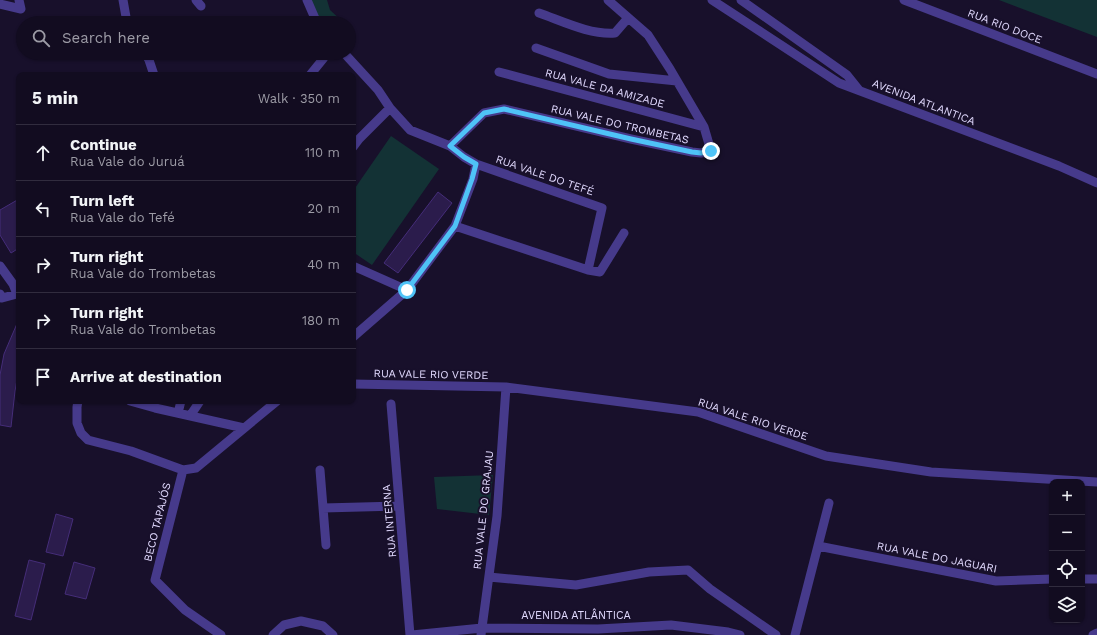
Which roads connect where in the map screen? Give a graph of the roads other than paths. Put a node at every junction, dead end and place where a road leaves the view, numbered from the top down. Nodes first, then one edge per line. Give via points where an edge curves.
1 (19, 0) edge
2 (123, 0) edge
3 (307, 0) edge
4 (712, 0) edge
5 (741, 0) edge
6 (904, 0) edge
7 (612, 1) edge
8 (0, 4) edge
9 (539, 13) dead end
10 (126, 16) edge
11 (314, 16) edge
12 (628, 18) junction
13 (536, 48) dead end
14 (149, 60) edge
15 (323, 60) edge
16 (350, 60) edge
17 (153, 72) edge
18 (313, 72) edge
19 (499, 72) dead end
20 (1097, 74) edge
21 (677, 81) junction
22 (860, 91) junction
23 (390, 108) junction
24 (704, 127) junction
25 (356, 143) edge
26 (450, 146) junction
27 (476, 164) junction
28 (1097, 183) edge
29 (455, 226) junction
30 (624, 233) dead end
31 (0, 266) edge
32 (356, 267) edge
33 (588, 270) junction
34 (407, 290) junction
35 (16, 292) edge
36 (0, 294) edge
37 (16, 294) edge
38 (356, 334) edge
39 (356, 384) edge
40 (506, 387) junction
41 (77, 404) edge
42 (141, 404) edge
43 (180, 404) edge
44 (198, 404) edge
45 (273, 404) edge
46 (391, 404) dead end
47 (178, 413) junction
48 (190, 416) junction
49 (244, 428) junction
50 (183, 470) junction
51 (320, 470) dead end
52 (1097, 482) edge
53 (829, 503) dead end
54 (399, 506) junction
55 (323, 508) junction
56 (326, 545) dead end
57 (818, 546) junction
58 (489, 577) junction
59 (1049, 579) edge
60 (1085, 579) edge
61 (1097, 579) edge
62 (671, 625) junction
63 (481, 631) edge
64 (1097, 633) edge
65 (221, 635) edge
66 (273, 635) edge
67 (333, 635) edge
68 (411, 635) edge
69 (668, 635) edge
70 (740, 635) edge
71 (776, 635) edge
72 (795, 635) edge
73 (1094, 635) edge

1 - 8 street via 21,9
2 - 10 street
3 - 11 street
4 - 22 street via 839,83
5 - 22 street, AVENIDA ATLANTICA via 847,75
6 - 20 street, RUA RIO DOCE
7 - 12 street, RUA VALE DO TROMBETAS
9 - 12 street via 607,34 615,33
12 - 21 street, RUA VALE DO TROMBETAS via 648,35
13 - 21 street via 609,74
14 - 17 street
15 - 18 street
16 - 23 street, RUA VALE DO TEFÉ via 378,90
19 - 24 street, RUA VALE DA AMIZADE
21 - 24 street, RUA VALE DO TROMBETAS
22 - 28 street, AVENIDA ATLANTICA via 1059,166
23 - 25 street
23 - 26 street, RUA VALE DO TEFÉ via 410,130
24 - 26 street, RUA VALE DO TROMBETAS via 711,151 701,153 504,109 484,113
26 - 27 street, RUA VALE DO TEFÉ
27 - 29 street
27 - 33 street, RUA VALE DO TEFÉ via 602,208
29 - 33 street
29 - 34 street
30 - 33 street via 600,272
31 - 35 street
32 - 34 street
34 - 38 street
36 - 37 street via 2,298
39 - 40 street, RUA VALE RIO VERDE
40 - 52 street, RUA VALE RIO VERDE via 698,412 834,458 931,472
40 - 58 street, RUA VALE DO GRAJAU via 497,516
41 - 50 street via 78,423 88,440 131,451
42 - 47 street
43 - 47 street
44 - 48 street
45 - 49 street
46 - 54 street, RUA INTERNA
47 - 48 street
48 - 49 street
49 - 50 street via 196,468
50 - 65 street, BECO TAPAJÓS via 154,580 185,610
51 - 55 street
53 - 57 street
54 - 55 street
54 - 68 street, RUA INTERNA
55 - 56 street
57 - 59 street, RUA VALE DO JAGUARI via 996,581
57 - 72 street
58 - 63 street, RUA VALE DO GRAJAU
58 - 71 street via 576,585 649,572 688,570 710,589
60 - 61 street
62 - 63 street, AVENIDA ATLÂNTICA
62 - 69 street
62 - 70 street, AVENIDA ATLÂNTICA
63 - 68 street, AVENIDA ATLÂNTICA
64 - 73 street
66 - 67 street via 284,625 301,621 323,626

